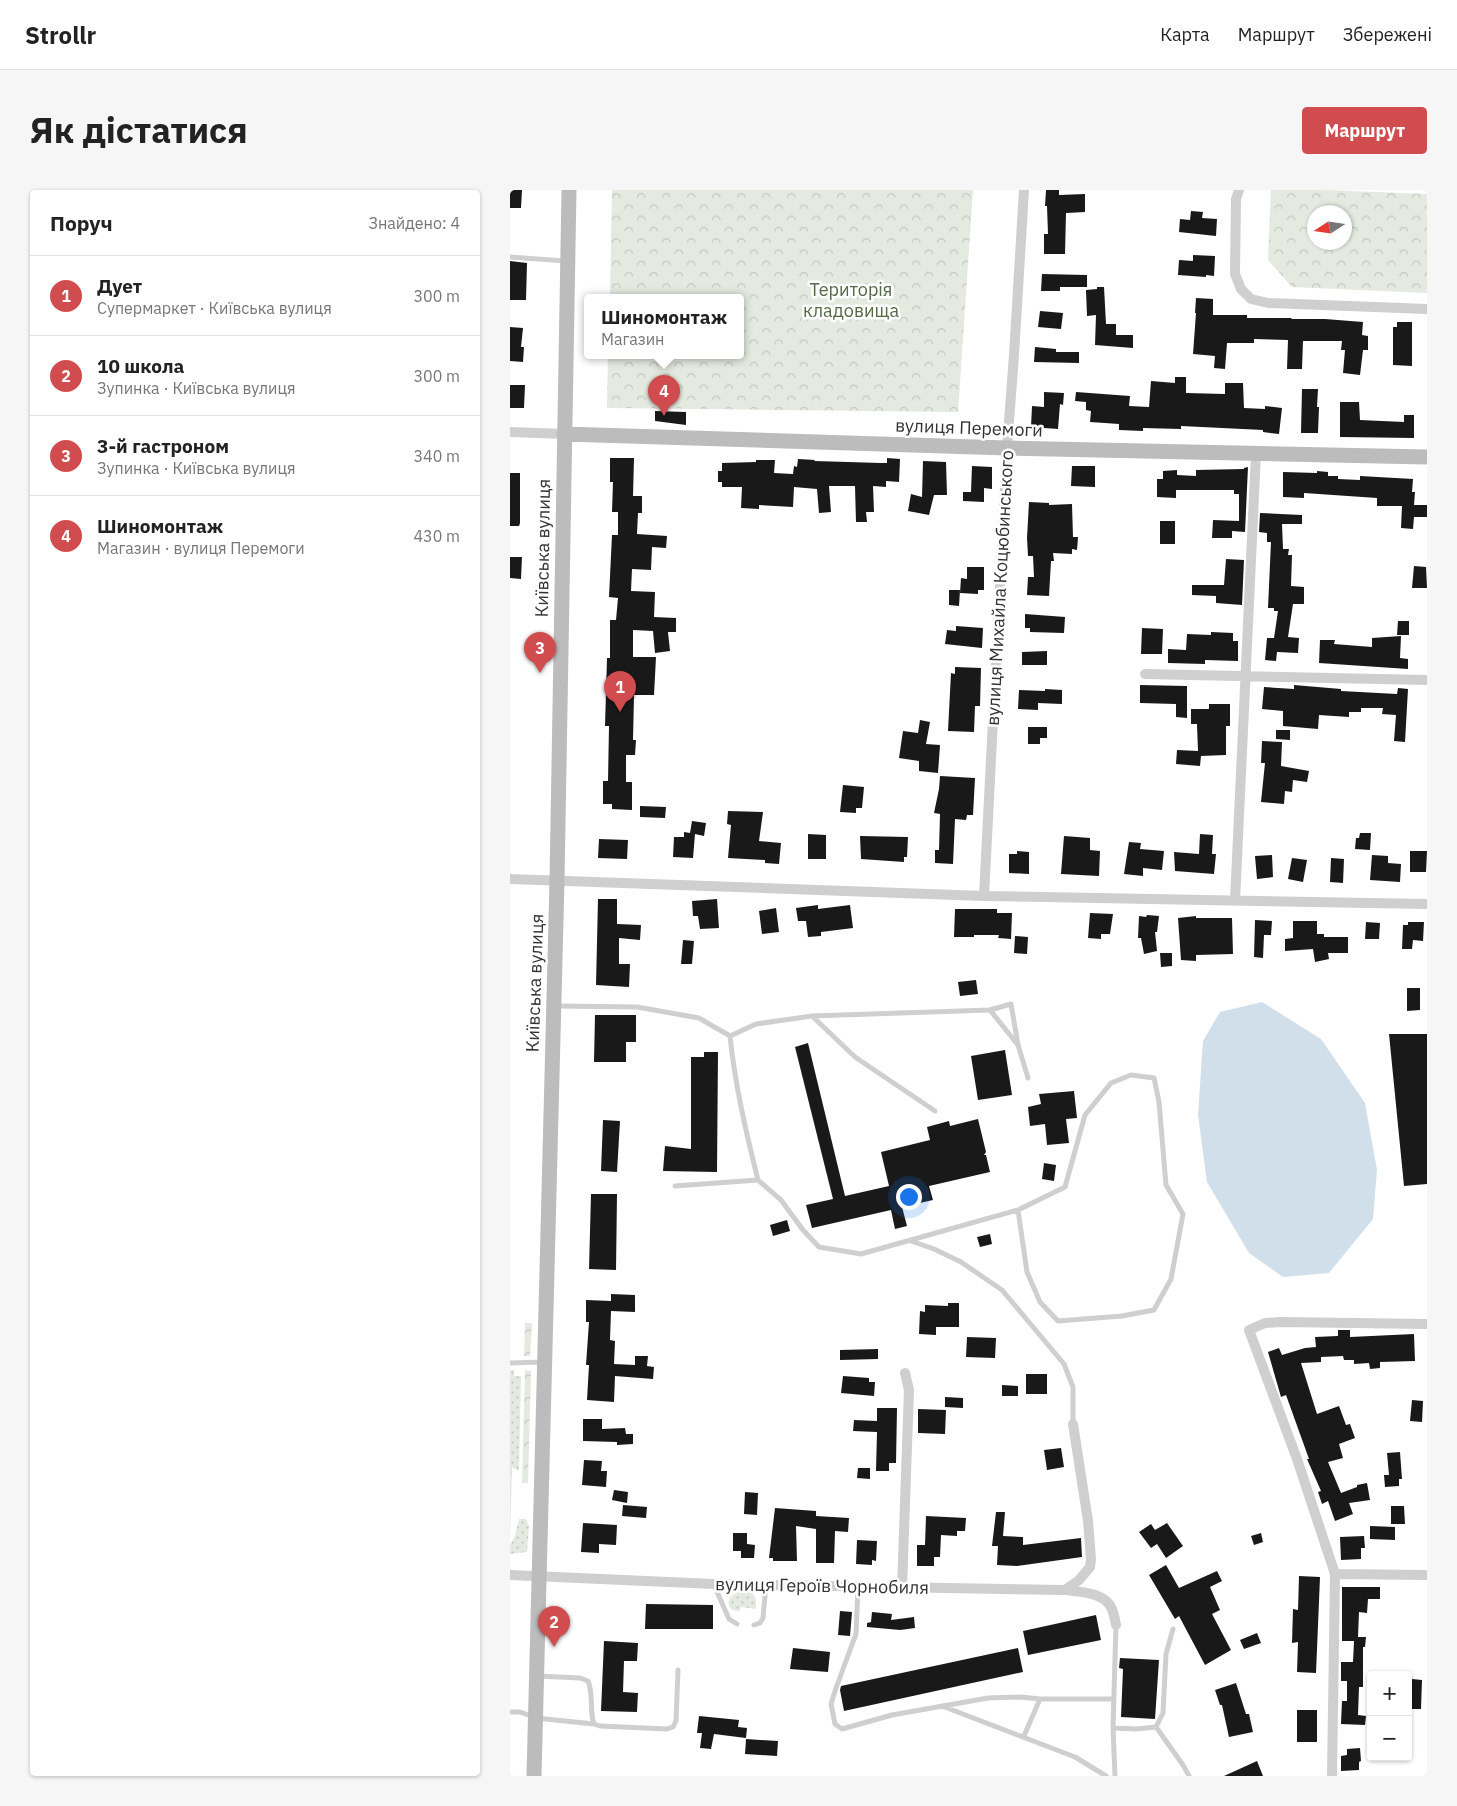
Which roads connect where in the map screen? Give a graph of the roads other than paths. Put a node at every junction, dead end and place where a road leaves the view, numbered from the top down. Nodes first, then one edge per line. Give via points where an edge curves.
1 (569, 190) edge
2 (1024, 190) edge
3 (1240, 190) edge
4 (510, 257) edge
5 (568, 261) junction
6 (1427, 309) edge
7 (510, 432) edge
8 (564, 434) junction
9 (1007, 448) junction
10 (1256, 454) junction
11 (1427, 457) edge
12 (1146, 674) dead end
13 (1245, 676) junction
14 (1427, 680) edge
15 (510, 879) edge
16 (557, 881) junction
17 (984, 896) junction
18 (1235, 901) junction
19 (1427, 904) edge
20 (553, 1006) junction
21 (990, 1010) junction
22 (812, 1016) junction
23 (730, 1036) junction
24 (1018, 1045) junction
25 (1028, 1078) dead end
26 (935, 1111) dead end
27 (758, 1180) junction
28 (675, 1186) dead end
29 (1018, 1210) junction
30 (910, 1241) junction
31 (1427, 1324) edge
32 (544, 1362) junction
33 (510, 1363) edge
34 (905, 1372) dead end
35 (1073, 1424) joint
36 (1335, 1574) junction
37 (510, 1575) edge
38 (1427, 1575) edge
39 (539, 1576) junction
40 (714, 1584) junction
41 (766, 1585) junction
42 (858, 1588) junction
43 (902, 1588) junction
44 (1065, 1590) junction
45 (737, 1624) dead end
46 (754, 1625) dead end
47 (1116, 1625) joint
48 (1173, 1629) dead end
49 (678, 1670) dead end
50 (537, 1676) junction
51 (1113, 1698) junction
52 (1040, 1699) junction
53 (942, 1705) junction
54 (510, 1712) edge
55 (536, 1718) junction
56 (594, 1724) junction
57 (1156, 1727) junction
58 (1113, 1728) junction
59 (1024, 1736) junction
60 (534, 1776) edge
61 (1106, 1776) edge
62 (1115, 1776) edge
63 (1189, 1776) edge
64 (1332, 1776) edge

1 - 5 street, Київська вулиця
2 - 9 street, вулиця Михайла Коцюбинського
3 - 6 street via 1236,198 1234,274 1241,289 1251,298 1268,303
4 - 5 lane
5 - 8 street, Київська вулиця
7 - 8 street, вулиця Перемоги
8 - 9 street, вулиця Перемоги
8 - 16 street, Київська вулиця
9 - 10 street, вулиця Перемоги
9 - 17 street, вулиця Михайла Коцюбинського
10 - 11 street, вулиця Перемоги
10 - 13 street
12 - 13 street
13 - 14 street
13 - 18 street
15 - 16 street
16 - 17 street
16 - 20 street, Київська вулиця
17 - 18 street
18 - 19 street
20 - 23 lane via 637,1007 699,1018
20 - 32 street, Київська вулиця
21 - 22 lane
21 - 24 lane
21 - 24 lane via 1011,1004
22 - 23 lane via 756,1024
22 - 26 lane via 855,1057
23 - 27 lane via 733,1072
24 - 25 lane
27 - 28 lane
27 - 30 lane via 781,1200 819,1247 861,1254
29 - 29 lane via 1065,1187 1085,1115 1111,1083 1131,1075 1154,1078 1166,1185 1183,1214 1171,1279 1154,1310 1058,1321 1040,1302 1027,1272
29 - 30 lane
30 - 35 lane via 961,1262 1002,1290 1064,1364 1073,1387
31 - 36 street via 1280,1322 1249,1330
32 - 33 lane
32 - 39 street, Київська вулиця
34 - 43 street via 909,1390
35 - 44 street via 1088,1521 1090,1567
36 - 38 street
36 - 64 street
37 - 39 street, вулиця Героїв Чорнобиля
39 - 40 street, вулиця Героїв Чорнобиля
39 - 50 street, Київська вулиця
40 - 41 street, вулиця Героїв Чорнобиля
40 - 45 lane via 729,1619
41 - 42 street, вулиця Героїв Чорнобиля
41 - 46 lane via 763,1618 760,1624
42 - 43 street, вулиця Героїв Чорнобиля
42 - 53 lane via 856,1634 831,1704 835,1724 842,1729
43 - 44 street, вулиця Героїв Чорнобиля
44 - 47 street, вулиця Героїв Чорнобиля via 1103,1599 1112,1607
47 - 51 lane
48 - 57 lane via 1166,1654 1162,1713
49 - 56 lane via 673,1727
50 - 55 street, Київська вулиця
50 - 56 lane via 588,1681 592,1690
51 - 52 lane
51 - 58 lane
52 - 53 lane via 988,1698
52 - 59 lane
53 - 59 lane
54 - 55 lane
55 - 56 lane
55 - 60 street, Київська вулиця
57 - 58 lane via 1136,1730
57 - 63 lane
58 - 62 lane
59 - 61 lane via 1075,1757

